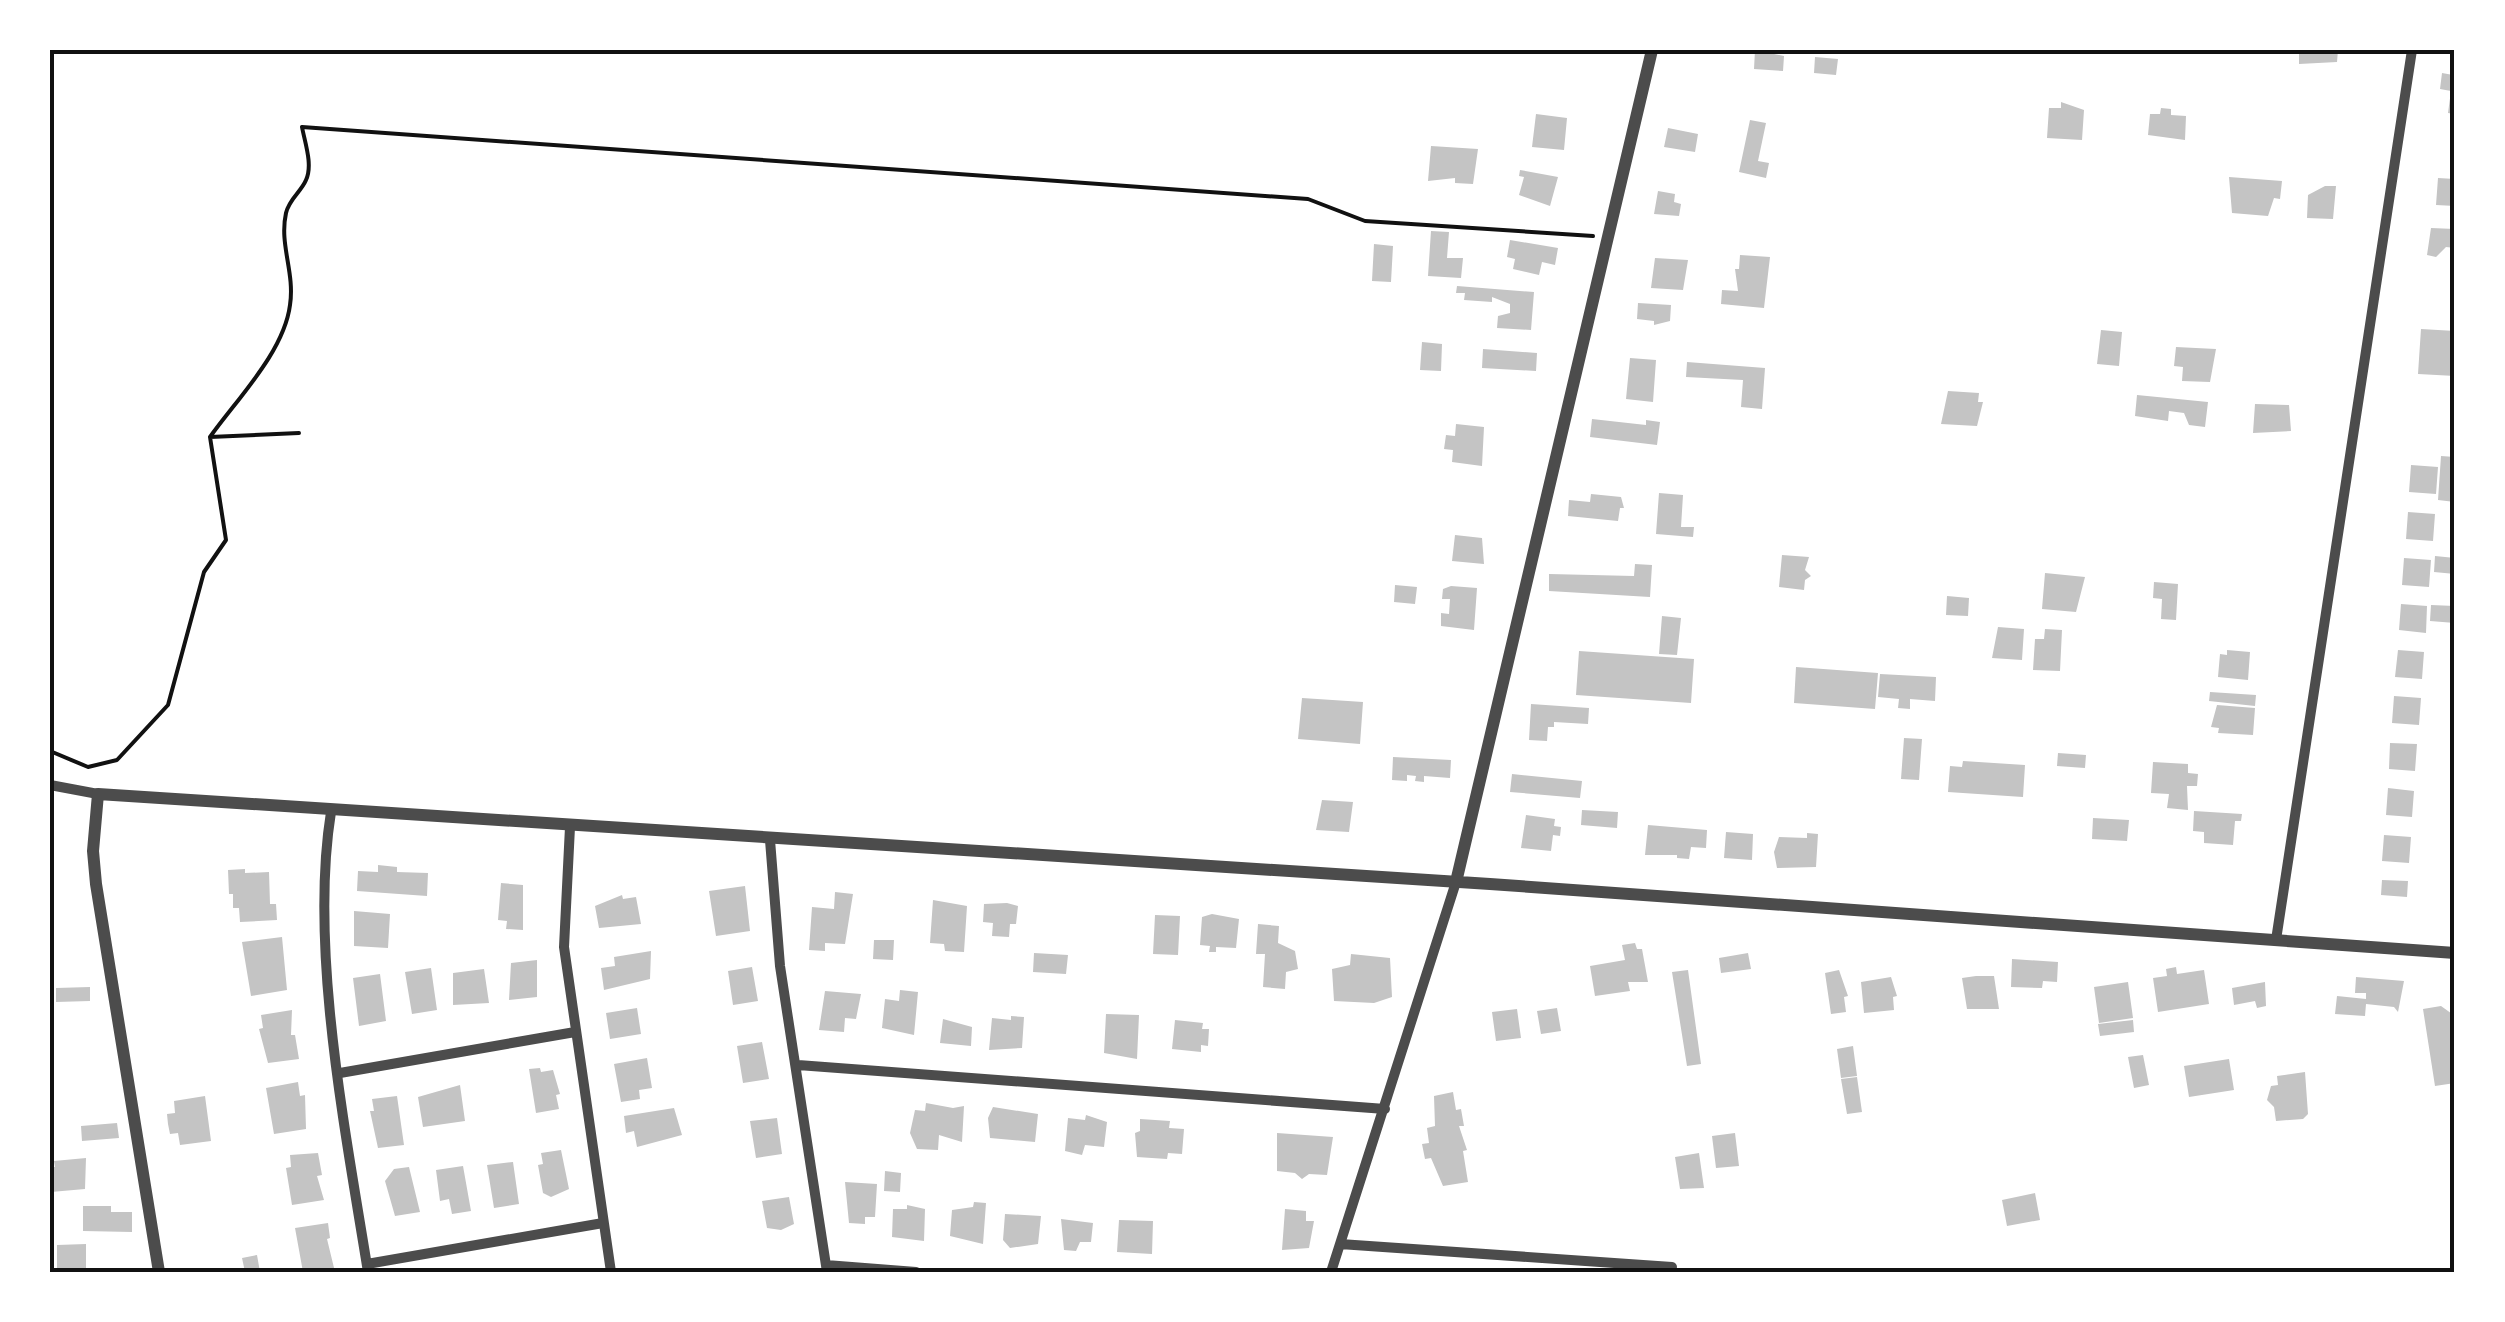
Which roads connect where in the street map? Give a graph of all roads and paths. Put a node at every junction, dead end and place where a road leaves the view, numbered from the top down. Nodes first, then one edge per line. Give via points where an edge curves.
1 (1652, 50) edge
2 (2412, 50) edge
3 (1608, 237) junction
4 (299, 432) dead end
5 (210, 437) junction
6 (50, 751) edge
7 (50, 785) edge
8 (98, 794) junction
9 (332, 812) junction
10 (570, 828) junction
11 (770, 840) junction
12 (1456, 882) junction
13 (2276, 940) junction
14 (2455, 953) edge
15 (575, 1032) junction
16 (798, 1065) junction
17 (340, 1073) junction
18 (1385, 1109) junction
19 (603, 1223) junction
20 (1340, 1244) junction
21 (367, 1268) edge
22 (827, 1268) edge
23 (1672, 1268) dead end
24 (158, 1272) edge
25 (611, 1272) edge
26 (916, 1272) edge
27 (1331, 1272) edge

1 - 3 street
2 - 13 street
3 - 5 path via 1366,221 1308,198 302,127 310,169 290,202 282,244 291,271 290,306 279,338
3 - 12 street
4 - 5 path
5 - 6 path via 226,540 204,572 168,705 117,760 88,767
7 - 8 street
8 - 9 street
8 - 24 street via 96,884
9 - 10 street
9 - 17 street via 324,928
10 - 11 street
10 - 15 street via 564,947
11 - 12 street
11 - 16 street via 780,966
12 - 13 street
12 - 18 street
13 - 14 street
15 - 17 street
15 - 19 street
16 - 18 street
16 - 22 street
17 - 21 street
18 - 20 street
19 - 21 street
19 - 25 street
20 - 23 street
20 - 27 street
22 - 26 street

